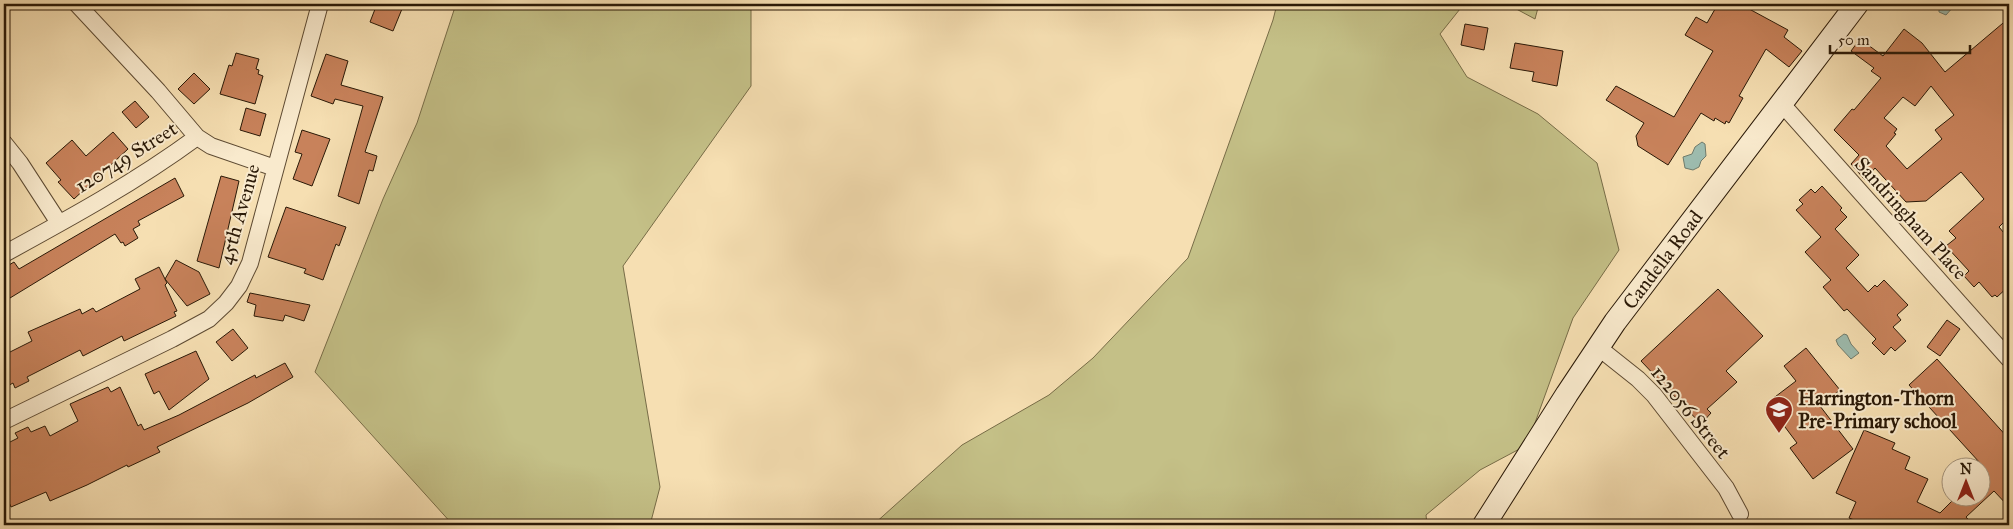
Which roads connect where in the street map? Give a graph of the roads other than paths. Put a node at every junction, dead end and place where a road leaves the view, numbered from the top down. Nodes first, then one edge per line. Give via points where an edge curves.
1 (77, 4) edge
2 (320, 4) edge
3 (1857, 4) edge
4 (1782, 104) junction
5 (197, 137) junction
6 (4, 143) edge
7 (275, 168) junction
8 (60, 223) junction
9 (4, 254) edge
10 (1599, 348) junction
11 (2009, 359) edge
12 (4, 421) edge
13 (1740, 514) dead end
14 (1484, 525) edge

1 - 5 street
2 - 7 street, 45th Avenue
3 - 4 street, Candella Road
4 - 10 street, Candella Road via 1615,322
4 - 11 street, Sandringham Place
5 - 7 street, 120749 Street via 211,146
5 - 8 street, 120749 Street via 162,162
6 - 8 street
7 - 12 street, 45th Avenue via 250,263 226,304 208,319 172,339
8 - 9 street, 120749 Street
10 - 13 street, 122056 Street via 1654,395 1726,488
10 - 14 street, Candella Road

